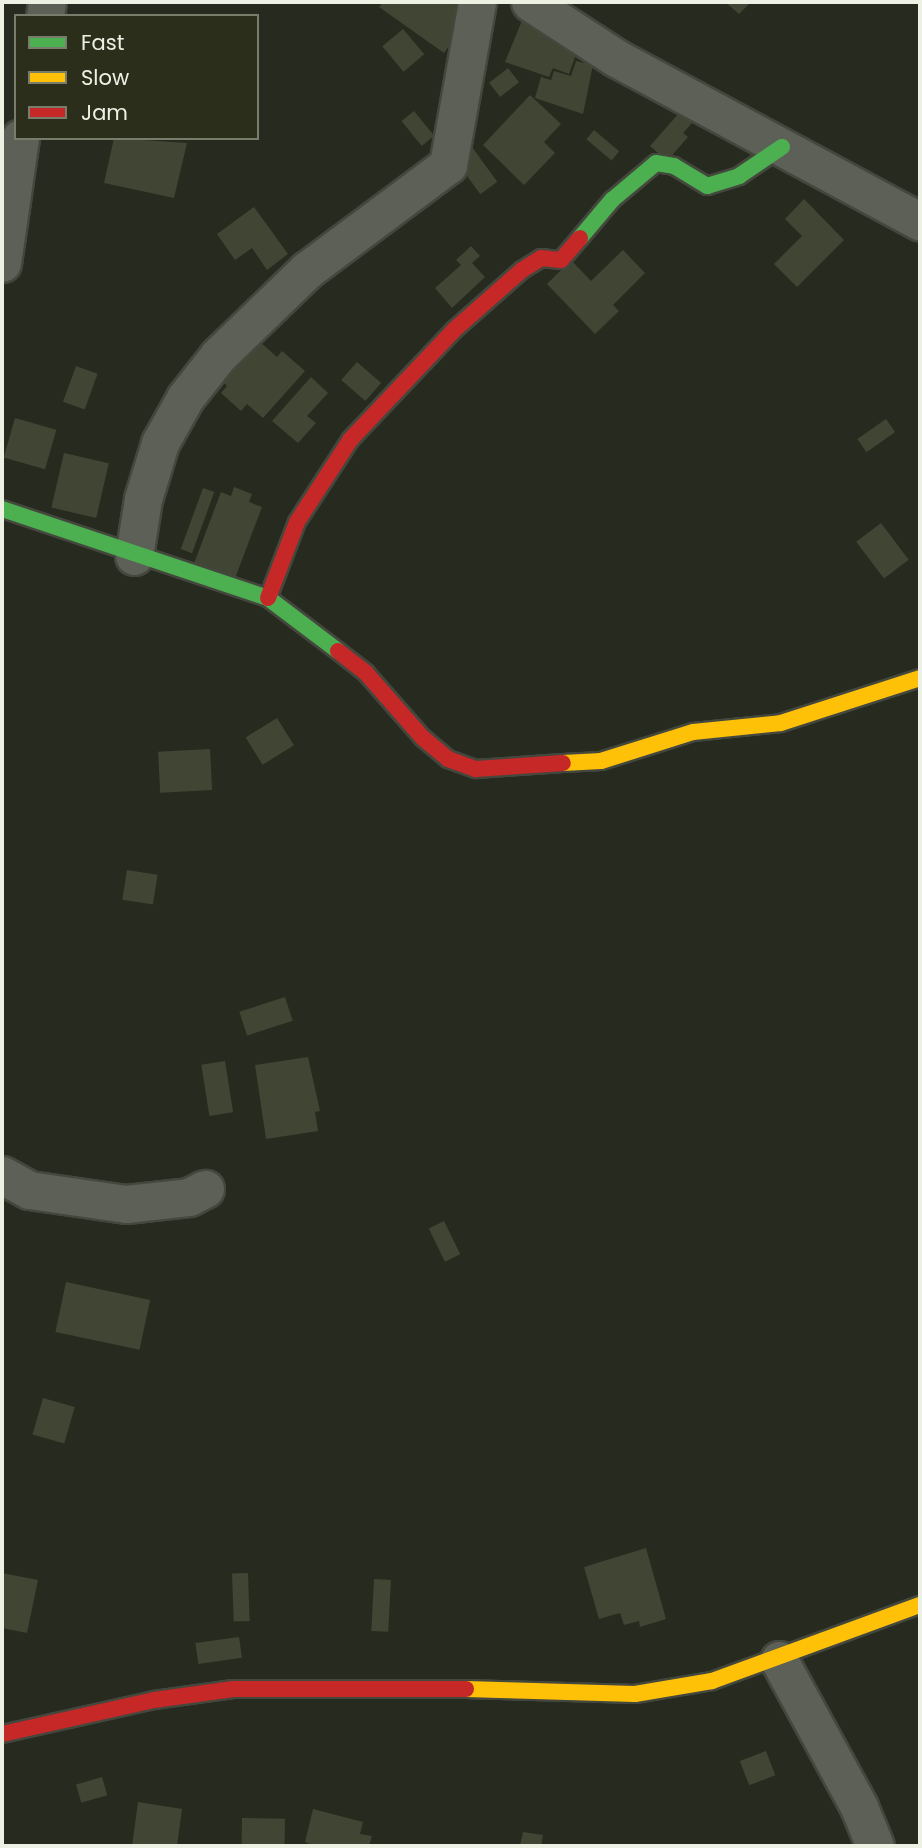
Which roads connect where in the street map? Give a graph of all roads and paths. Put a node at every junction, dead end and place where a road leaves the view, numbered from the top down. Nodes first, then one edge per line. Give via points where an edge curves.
1 (477, 2) edge
2 (530, 2) edge
3 (20, 140) edge
4 (782, 147) junction
5 (920, 222) edge
6 (2, 263) edge
7 (2, 509) edge
8 (134, 556) junction
9 (268, 598) junction
10 (920, 678) edge
11 (2, 1175) edge
12 (205, 1189) dead end
13 (920, 1605) edge
14 (779, 1660) junction
15 (2, 1734) edge
16 (874, 1846) edge

1 - 8 street via 448,165 307,270 219,355 185,398 160,443 143,499
2 - 4 street via 616,58
3 - 6 street
4 - 5 street
4 - 9 street via 740,176 707,186 674,166 656,163 612,200 561,260 541,258 522,270 454,330 351,439 297,522
7 - 8 street
8 - 9 street
9 - 10 street via 366,673 423,738 448,759 477,769 601,761 693,732 781,723
11 - 12 street via 29,1190 126,1204 189,1197
13 - 14 street
14 - 15 street via 704,1683 635,1694 370,1686 233,1689 154,1700
14 - 16 street via 859,1807

